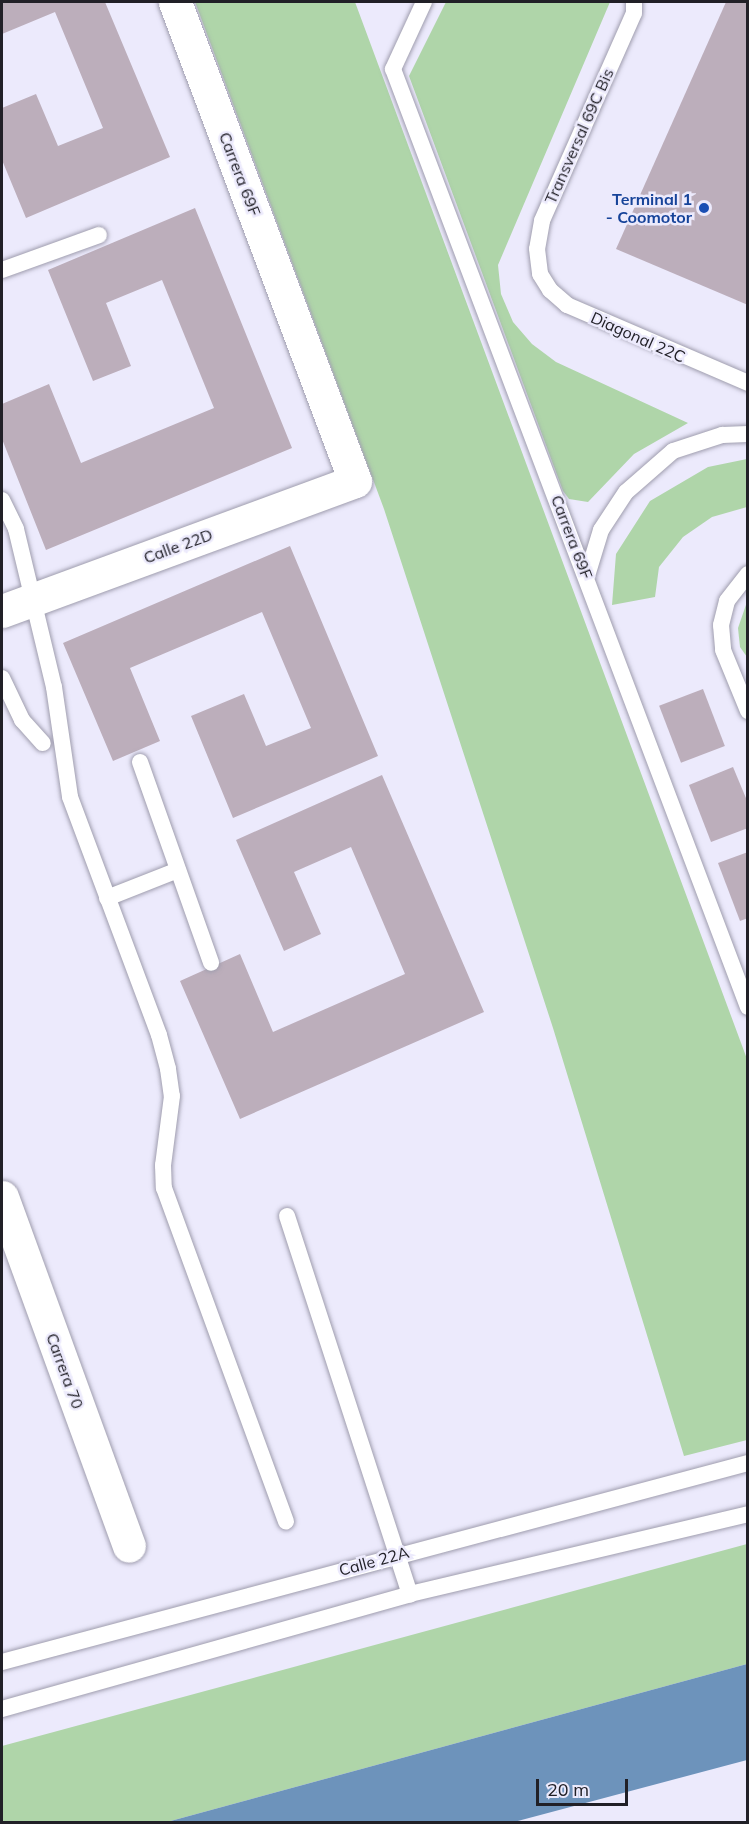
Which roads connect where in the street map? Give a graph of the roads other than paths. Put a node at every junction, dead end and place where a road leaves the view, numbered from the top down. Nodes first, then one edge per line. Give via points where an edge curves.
1 (175, 2) edge
2 (424, 2) edge
3 (634, 2) edge
4 (99, 235) dead end
5 (2, 270) edge
6 (540, 274) joint
7 (747, 383) edge
8 (747, 434) edge
9 (355, 481) joint
10 (2, 500) edge
11 (6, 516) edge
12 (747, 574) edge
13 (587, 576) junction
14 (16, 605) edge
15 (2, 678) edge
16 (747, 711) edge
17 (43, 743) dead end
18 (140, 762) dead end
19 (178, 870) junction
20 (107, 898) junction
21 (211, 963) dead end
22 (747, 1007) edge
23 (4, 1211) edge
24 (287, 1216) dead end
25 (747, 1463) edge
26 (747, 1514) edge
27 (286, 1521) dead end
28 (129, 1546) dead end
29 (399, 1554) junction
30 (410, 1594) junction
31 (2, 1662) edge
32 (2, 1709) edge

1 - 9 street, Carrera 69F
2 - 13 lane, Carrera 69F via 393,69
3 - 6 lane, Transversal 69C Bis via 634,13 542,221 537,249
4 - 5 lane
6 - 7 lane, Diagonal 22C via 567,305
8 - 13 lane via 722,435 665,457 626,492 607,520
9 - 14 street, Calle 22D
10 - 11 lane
11 - 14 lane
12 - 16 lane via 727,601 721,626 723,650
13 - 22 lane, Carrera 69F
14 - 20 lane via 54,687 70,797
15 - 17 lane via 22,720
18 - 19 lane
19 - 20 lane
19 - 21 lane
20 - 27 lane via 168,1069 172,1096 163,1165 166,1196
23 - 28 street, Carrera 70
24 - 29 lane
25 - 29 lane, Calle 22A
26 - 30 lane
29 - 30 lane
29 - 31 lane, Calle 22A
30 - 32 lane

